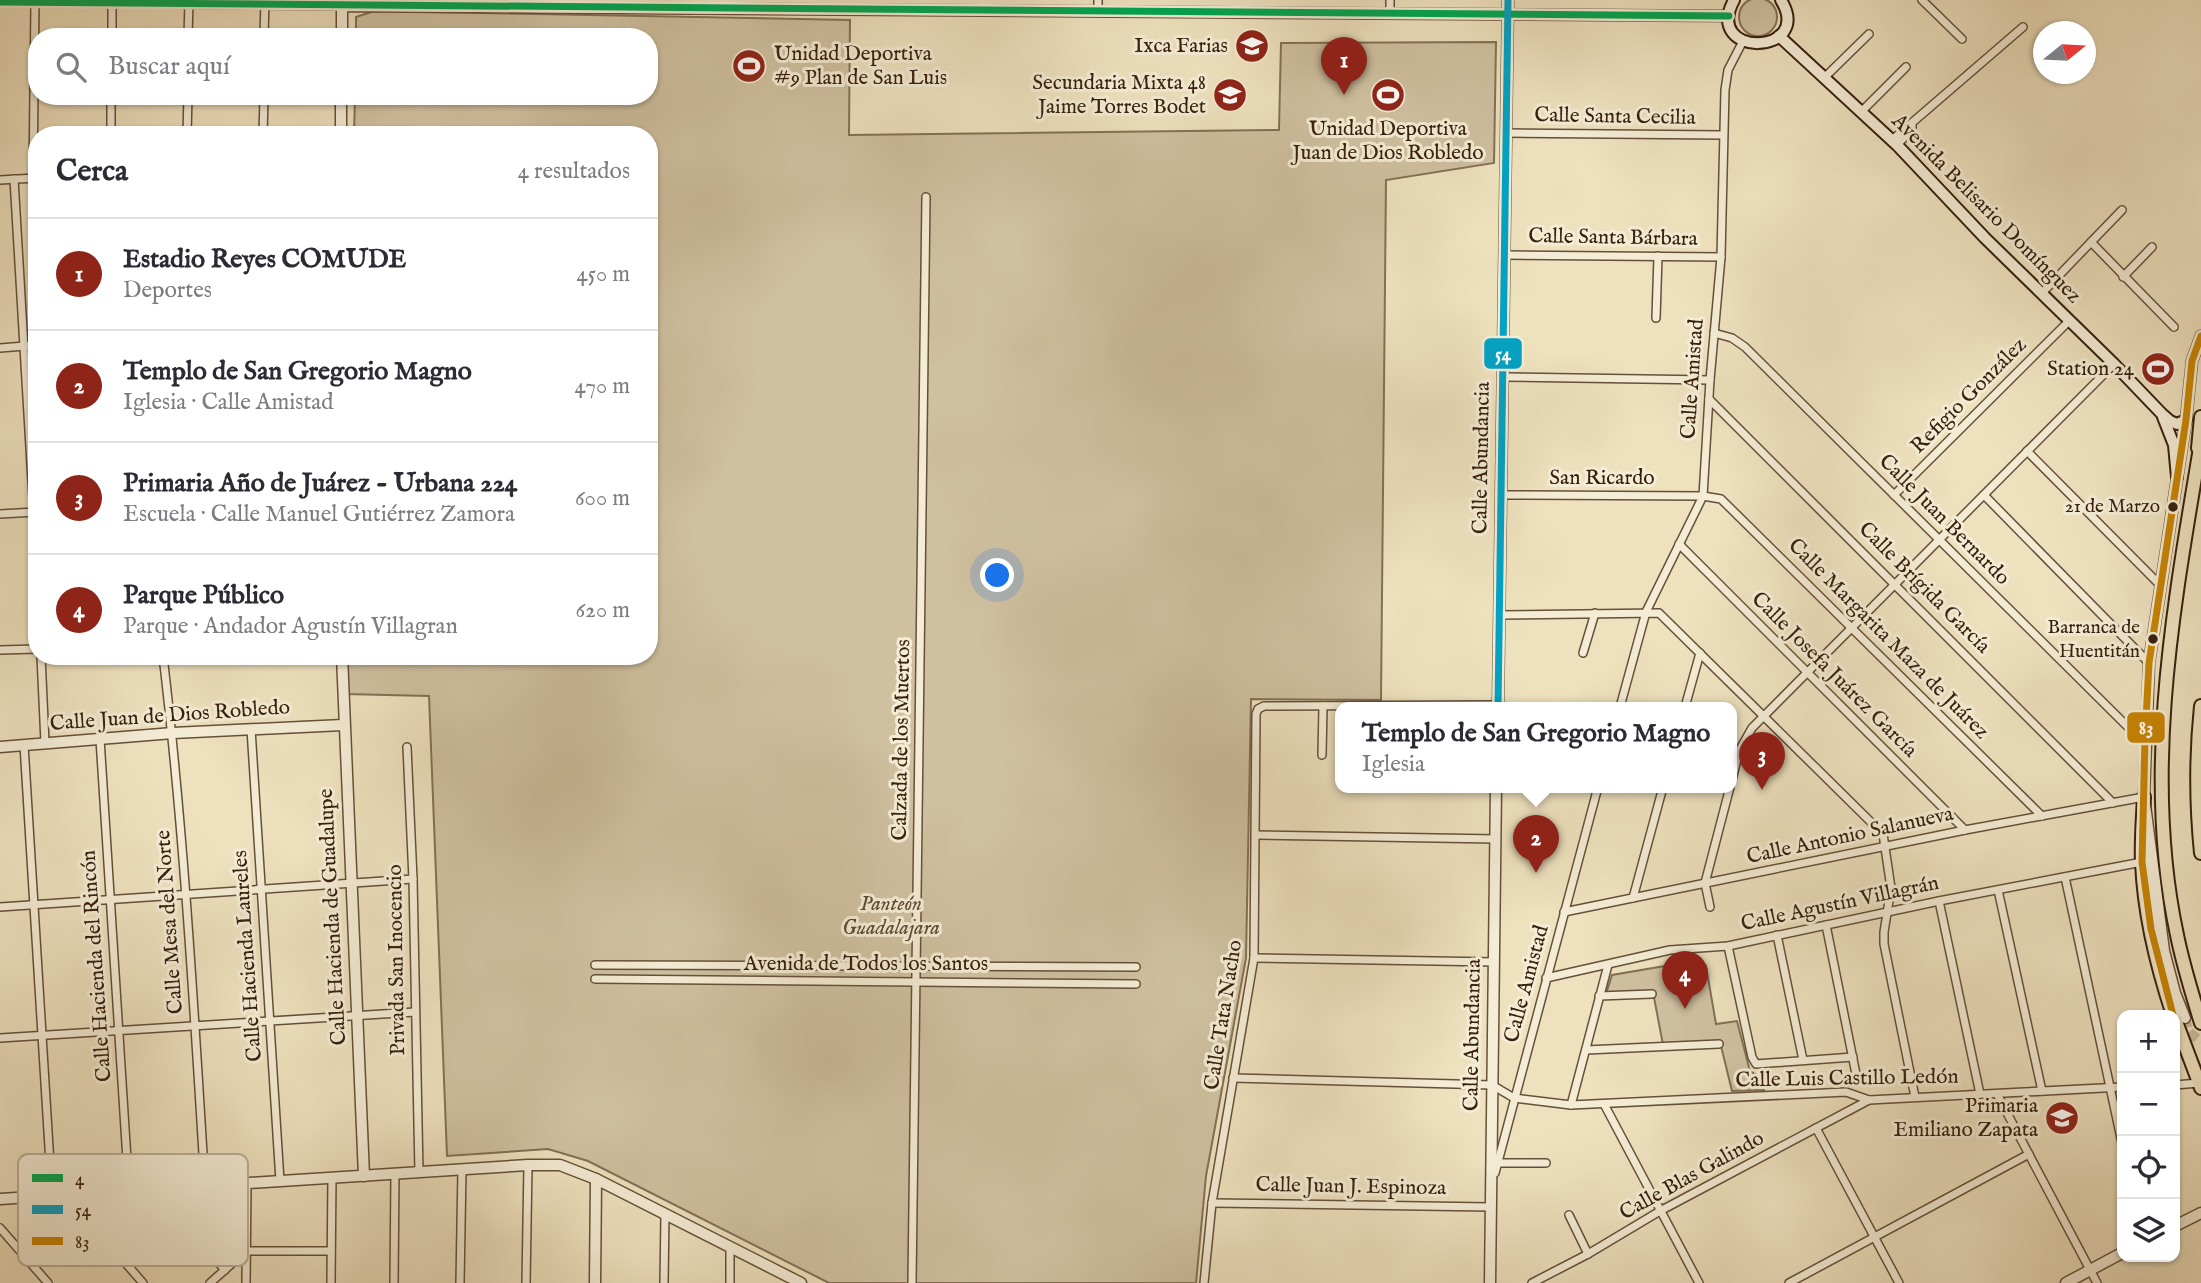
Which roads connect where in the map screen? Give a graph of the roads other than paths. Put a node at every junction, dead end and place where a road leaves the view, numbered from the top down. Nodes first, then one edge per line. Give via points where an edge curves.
1 (1098, 0) edge
2 (1268, 0) edge
3 (1390, 0) edge
4 (1508, 0) edge
5 (1734, 0) edge
6 (1922, 0) edge
7 (35, 1) edge
8 (1784, 1) edge
9 (0, 2) edge
10 (112, 2) edge
11 (189, 2) edge
12 (265, 3) edge
13 (342, 3) edge
14 (428, 3) edge
15 (516, 4) edge
16 (613, 4) edge
17 (756, 4) edge
18 (927, 5) edge
19 (1098, 11) junction
20 (1268, 13) junction
21 (1390, 13) junction
22 (1508, 14) junction
23 (1729, 16) junction
24 (2023, 27) dead end
25 (35, 28) edge
26 (112, 28) edge
27 (188, 28) edge
28 (264, 28) edge
29 (342, 28) edge
30 (1869, 34) dead end
31 (1779, 36) junction
32 (1962, 39) dead end
33 (1743, 41) junction
34 (1906, 68) dead end
35 (1825, 77) junction
36 (35, 105) edge
37 (111, 105) edge
38 (188, 105) edge
39 (264, 105) edge
40 (341, 105) edge
41 (1862, 111) junction
42 (35, 126) edge
43 (111, 126) edge
44 (187, 126) edge
45 (263, 126) edge
46 (341, 126) edge
47 (1507, 133) junction
48 (1723, 135) junction
49 (1895, 143) junction
50 (28, 178) edge
51 (15, 179) junction
52 (0, 180) edge
53 (926, 197) dead end
54 (2122, 209) dead end
55 (2091, 242) junction
56 (2152, 247) dead end
57 (1505, 255) junction
58 (1658, 256) junction
59 (1721, 257) junction
60 (2123, 277) junction
61 (2042, 293) junction
62 (1656, 318) dead end
63 (2069, 321) junction
64 (2174, 327) dead end
65 (1714, 333) junction
66 (2201, 336) edge
67 (24, 346) junction
68 (28, 346) edge
69 (0, 348) edge
70 (2114, 364) junction
71 (1503, 377) junction
72 (1710, 380) junction
73 (1709, 399) junction
74 (28, 406) edge
75 (2162, 414) junction
76 (2201, 417) edge
77 (2186, 419) junction
78 (2201, 442) edge
79 (2028, 451) junction
80 (2196, 470) junction
81 (2177, 477) junction
82 (1501, 495) junction
83 (1894, 495) junction
84 (1984, 495) junction
85 (1703, 496) junction
86 (28, 512) edge
87 (0, 514) edge
88 (1939, 540) junction
89 (1679, 544) junction
90 (1895, 584) junction
91 (2161, 586) junction
92 (1646, 612) junction
93 (1595, 613) junction
94 (1499, 615) junction
95 (1852, 628) junction
96 (28, 649) edge
97 (0, 650) edge
98 (1583, 653) dead end
99 (1700, 653) junction
100 (2149, 663) junction
101 (41, 665) edge
102 (164, 665) edge
103 (342, 665) edge
104 (1807, 673) junction
105 (1498, 702) edge
106 (1621, 702) edge
107 (1686, 702) edge
108 (1323, 706) junction
109 (1335, 706) edge
110 (2201, 706) edge
111 (1763, 717) junction
112 (343, 725) junction
113 (251, 729) junction
114 (173, 733) junction
115 (100, 739) junction
116 (2146, 739) junction
117 (45, 743) junction
118 (24, 745) junction
119 (0, 747) edge
120 (407, 747) dead end
121 (1322, 755) dead end
122 (1737, 764) edge
123 (1496, 793) edge
124 (1596, 793) edge
125 (1661, 793) edge
126 (1728, 793) edge
127 (2144, 797) junction
128 (2113, 803) junction
129 (2042, 816) junction
130 (1965, 830) junction
131 (1256, 835) junction
132 (1496, 839) junction
133 (1886, 846) junction
134 (2201, 853) edge
135 (2142, 862) junction
136 (2065, 877) junction
137 (413, 879) junction
138 (1705, 883) junction
139 (350, 884) junction
140 (261, 890) junction
141 (1998, 890) junction
142 (186, 895) junction
143 (1633, 898) junction
144 (111, 900) junction
145 (1939, 901) junction
146 (34, 905) junction
147 (0, 907) edge
148 (1710, 908) dead end
149 (1564, 912) junction
150 (1888, 912) junction
151 (1826, 925) junction
152 (1777, 935) junction
153 (1728, 946) junction
154 (1254, 958) junction
155 (1494, 962) junction
156 (595, 965) dead end
157 (1608, 965) junction
158 (916, 966) junction
159 (1136, 967) dead end
160 (1546, 978) junction
161 (595, 979) dead end
162 (916, 982) junction
163 (1136, 984) dead end
164 (1653, 994) dead end
165 (1599, 996) junction
166 (2176, 1010) tunnel mouth
167 (2177, 1010) tunnel mouth
168 (415, 1012) junction
169 (356, 1014) junction
170 (270, 1021) junction
171 (2201, 1023) tunnel mouth
172 (2180, 1024) edge
173 (195, 1026) junction
174 (119, 1030) junction
175 (42, 1035) junction
176 (0, 1038) edge
177 (1719, 1044) dead end
178 (1586, 1050) junction
179 (1853, 1057) junction
180 (1802, 1060) junction
181 (1233, 1078) junction
182 (1857, 1079) dead end
183 (1492, 1085) junction
184 (2180, 1085) edge
185 (2200, 1086) edge
186 (2117, 1087) edge
187 (2110, 1088) junction
188 (2042, 1091) junction
189 (1980, 1094) junction
190 (1997, 1094) junction
191 (1915, 1097) junction
192 (1514, 1098) junction
193 (1869, 1100) junction
194 (1604, 1104) junction
195 (1571, 1105) junction
196 (1816, 1128) junction
197 (2120, 1136) edge
198 (49, 1154) edge
199 (127, 1154) edge
200 (203, 1154) edge
201 (2029, 1154) junction
202 (1494, 1163) junction
203 (1546, 1163) dead end
204 (527, 1165) junction
205 (462, 1169) junction
206 (419, 1172) junction
207 (396, 1174) junction
208 (364, 1176) junction
209 (332, 1177) junction
210 (596, 1179) junction
211 (280, 1181) junction
212 (248, 1183) edge
213 (18, 1198) edge
214 (0, 1199) edge
215 (1212, 1202) junction
216 (1490, 1207) junction
217 (1660, 1211) junction
218 (2201, 1213) edge
219 (665, 1214) junction
220 (1569, 1214) dead end
221 (2180, 1224) edge
222 (0, 1228) edge
223 (1874, 1237) junction
224 (730, 1247) junction
225 (18, 1249) edge
226 (248, 1251) edge
227 (331, 1251) junction
228 (1588, 1254) junction
229 (2117, 1256) edge
230 (33, 1266) edge
231 (128, 1266) edge
232 (221, 1266) edge
233 (229, 1266) edge
234 (225, 1270) junction
235 (2090, 1270) junction
236 (797, 1282) edge
237 (48, 1283) edge
238 (143, 1283) edge
239 (210, 1283) edge
240 (331, 1283) edge
241 (394, 1283) edge
242 (460, 1283) edge
243 (526, 1283) edge
244 (595, 1283) edge
245 (664, 1283) edge
246 (730, 1283) edge
247 (912, 1283) edge
248 (1204, 1283) edge
249 (1490, 1283) edge
250 (1532, 1283) edge
251 (1699, 1283) edge
252 (1789, 1283) edge
253 (1899, 1283) edge
254 (2066, 1283) edge
255 (2097, 1283) edge

1 - 19 street
2 - 20 street
3 - 21 street
4 - 22 street, Calle Abundancia
5 - 23 main road
6 - 32 street
7 - 9 street
7 - 10 street
7 - 25 street
8 - 31 main road via 1786,17
10 - 11 street
10 - 26 street
11 - 12 street
11 - 27 street
12 - 13 street
12 - 28 street
13 - 14 street
13 - 29 street
14 - 15 street
15 - 16 street
16 - 17 street
17 - 18 street
18 - 19 street
19 - 20 street
20 - 21 street
21 - 22 street
22 - 23 street
22 - 47 street, Calle Abundancia
23 - 33 main road
24 - 49 street via 1909,125
30 - 35 street
31 - 33 main road via 1761,45
31 - 35 main road, Avenida Belisario Domínguez
33 - 48 street, Calle Amistad via 1728,70
34 - 41 street
35 - 41 main road, Avenida Belisario Domínguez
36 - 42 street
37 - 43 street
38 - 44 street
39 - 45 street
40 - 46 street
41 - 49 main road, Avenida Belisario Domínguez
47 - 48 street, Calle Santa Cecilia
47 - 57 street, Calle Abundancia
48 - 59 street, Calle Amistad
49 - 61 main road, Avenida Belisario Domínguez
50 - 51 street
51 - 52 street
51 - 67 street
53 - 158 street, Calzada de los Muertos
54 - 55 street
55 - 60 street
55 - 61 street
56 - 60 street
57 - 58 street, Calle Santa Bárbara
57 - 71 street, Calle Abundancia
58 - 59 street, Calle Santa Bárbara
58 - 62 street
59 - 65 street, Calle Amistad
60 - 64 street
61 - 63 main road, Avenida Belisario Domínguez
63 - 70 main road, Avenida Belisario Domínguez
63 - 83 street, Refigio González
65 - 72 street, Calle Amistad
65 - 83 street, Calle Juan Bernardo via 1745,347
66 - 77 street via 2192,361
67 - 68 street
67 - 69 street
67 - 74 street
70 - 75 main road, Avenida Belisario Domínguez
70 - 79 street
71 - 72 street
71 - 82 street, Calle Abundancia
72 - 73 street, Calle Amistad
73 - 85 street, Calle Amistad
73 - 90 street, Calle Brígida García
75 - 77 main road via 2177,424
75 - 81 main road, Avenida Belisario Domínguez via 2174,445
76 - 80 highway
77 - 81 street
78 - 80 highway
79 - 84 street
79 - 91 street
80 - 171 highway via 2165,678 2162,766 2175,921
81 - 91 street
82 - 85 street, San Ricardo
82 - 94 street, Calle Abundancia
83 - 88 street, Calle Juan Bernardo
84 - 88 street
84 - 100 street
85 - 89 street, Calle Amistad
85 - 95 street, Calle Margarita Maza de Juárez via 1725,502
86 - 87 street
88 - 90 street
88 - 116 street, Calle Juan Bernardo via 2133,732
89 - 92 street, Calle Amistad
89 - 104 street, Calle Josefa Juárez García
90 - 95 street
90 - 128 street, Calle Brígida García
91 - 100 street
92 - 93 street
92 - 99 street via 1662,616
92 - 106 street, Calle Amistad
93 - 94 street
93 - 98 street
94 - 105 street, Calle Abundancia
95 - 104 street
95 - 129 street, Calle Margarita Maza de Juárez
96 - 97 street
99 - 107 street
99 - 111 street
100 - 116 street
101 - 117 street
102 - 114 street, Calle Mesa del Norte
103 - 112 street, Calle Hacienda de Guadalupe
104 - 111 street
104 - 130 street, Calle Josefa Juárez García
108 - 109 street
108 - 121 street
108 - 131 street, Calle Tata Nacho via 1258,709
110 - 134 highway
111 - 122 street via 1745,739
111 - 133 street via 1883,834
112 - 113 street, Calle Juan de Dios Robledo
112 - 139 street, Calle Hacienda de Guadalupe
113 - 114 street, Calle Juan de Dios Robledo
113 - 140 street, Calle Hacienda Laureles
114 - 115 street, Calle Juan de Dios Robledo
114 - 142 street, Calle Mesa del Norte
115 - 117 street, Calle Juan de Dios Robledo
115 - 144 street, Calle Hacienda del Rincón
116 - 127 street
117 - 118 street, Calle Juan de Dios Robledo
118 - 119 street, Calle Juan de Dios Robledo
118 - 146 street
120 - 137 street, Privada San Inocencio
123 - 132 street, Calle Abundancia
124 - 149 street, Calle Amistad
125 - 143 street
126 - 138 street
127 - 128 street, Calle Antonio Salanueva
127 - 135 highway
127 - 167 street via 2164,951
128 - 129 street, Calle Antonio Salanueva
129 - 130 street, Calle Antonio Salanueva
130 - 133 street, Calle Antonio Salanueva
131 - 132 street
131 - 154 street, Calle Tata Nacho
132 - 155 street, Calle Abundancia
133 - 138 street, Calle Antonio Salanueva
133 - 150 street via 1891,888
135 - 136 street, Calle Agustín Villagrán
135 - 166 highway via 2151,929
136 - 141 street, Calle Agustín Villagrán
136 - 187 street
137 - 139 street
137 - 168 street, Privada San Inocencio
138 - 143 street, Calle Antonio Salanueva
138 - 148 street
139 - 140 street
139 - 169 street, Calle Hacienda de Guadalupe
140 - 142 street
140 - 170 street, Calle Hacienda Laureles
141 - 145 street, Calle Agustín Villagrán
141 - 188 street
142 - 144 street
142 - 173 street, Calle Mesa del Norte
143 - 149 street, Calle Antonio Salanueva
144 - 146 street
144 - 174 street, Calle Hacienda del Rincón
145 - 150 street, Calle Agustín Villagrán
145 - 189 street
146 - 147 street
146 - 175 street
149 - 160 street, Calle Amistad
150 - 151 street, Calle Agustín Villagrán
150 - 191 street via 1884,944
151 - 152 street, Calle Agustín Villagrán
151 - 179 street
152 - 153 street, Calle Agustín Villagrán
152 - 180 street
153 - 157 street, Calle Agustín Villagrán via 1670,950
153 - 180 street via 1756,1064
154 - 155 street
154 - 181 street, Calle Tata Nacho
155 - 183 street, Calle Abundancia
156 - 158 street, Avenida de Todos los Santos
157 - 160 street, Calle Agustín Villagrán
157 - 165 street
158 - 159 street, Avenida de Todos los Santos
158 - 162 street, Calzada de los Muertos
160 - 192 street, Calle Amistad
161 - 162 street, Avenida de Todos los Santos
162 - 163 street, Avenida de Todos los Santos
162 - 247 street, Calzada de los Muertos
164 - 165 street
165 - 178 street
168 - 169 street
168 - 206 street, Privada San Inocencio
169 - 170 street
169 - 208 street, Calle Hacienda de Guadalupe
170 - 173 street
170 - 211 street, Calle Hacienda Laureles
172 - 185 highway
173 - 174 street
173 - 200 street, Calle Mesa del Norte
174 - 175 street
174 - 199 street, Calle Hacienda del Rincón
175 - 176 street
175 - 198 street
177 - 178 street, Calle Luis Castillo Ledón
178 - 195 street
179 - 180 street
179 - 182 street
181 - 183 street
181 - 215 street, Calle Tata Nacho
183 - 192 street, Calle Luis Castillo Ledón
183 - 202 street, Calle Abundancia
184 - 185 street
186 - 187 street, Calle Luis Castillo Ledón
187 - 188 street, Calle Luis Castillo Ledón
187 - 197 street
188 - 190 street, Calle Luis Castillo Ledón
189 - 190 street, Calle Luis Castillo Ledón
189 - 191 street, Calle Luis Castillo Ledón
190 - 201 street
191 - 193 street, Calle Luis Castillo Ledón
192 - 195 street, Calle Luis Castillo Ledón
192 - 202 street, Calle Amistad
193 - 194 street, Calle Luis Castillo Ledón via 1846,1092
193 - 196 street, Calle Blas Galindo
194 - 195 street, Calle Luis Castillo Ledón
194 - 217 street
196 - 217 street, Calle Blas Galindo
196 - 223 street
201 - 223 street
201 - 235 street
202 - 203 street
202 - 216 street, Calle Abundancia
204 - 205 street
204 - 210 street via 560,1165
204 - 243 street
205 - 206 street
205 - 242 street
206 - 207 street
207 - 208 street
207 - 241 street
208 - 209 street
209 - 211 street
209 - 227 street
210 - 219 street
210 - 244 street
211 - 212 street
213 - 214 street
215 - 216 street, Calle Juan J. Espinoza
215 - 248 street, Calle Tata Nacho
216 - 249 street, Calle Abundancia
217 - 228 street, Calle Blas Galindo
217 - 251 street
218 - 221 street
219 - 224 street
219 - 245 street
220 - 228 street
222 - 225 street
223 - 252 street
223 - 253 street
224 - 236 street
224 - 246 street
226 - 227 street
227 - 240 street
228 - 250 street, Calle Blas Galindo
229 - 235 street
230 - 237 street
231 - 238 street
232 - 234 street
233 - 234 street
234 - 239 street
235 - 254 street
235 - 255 street

